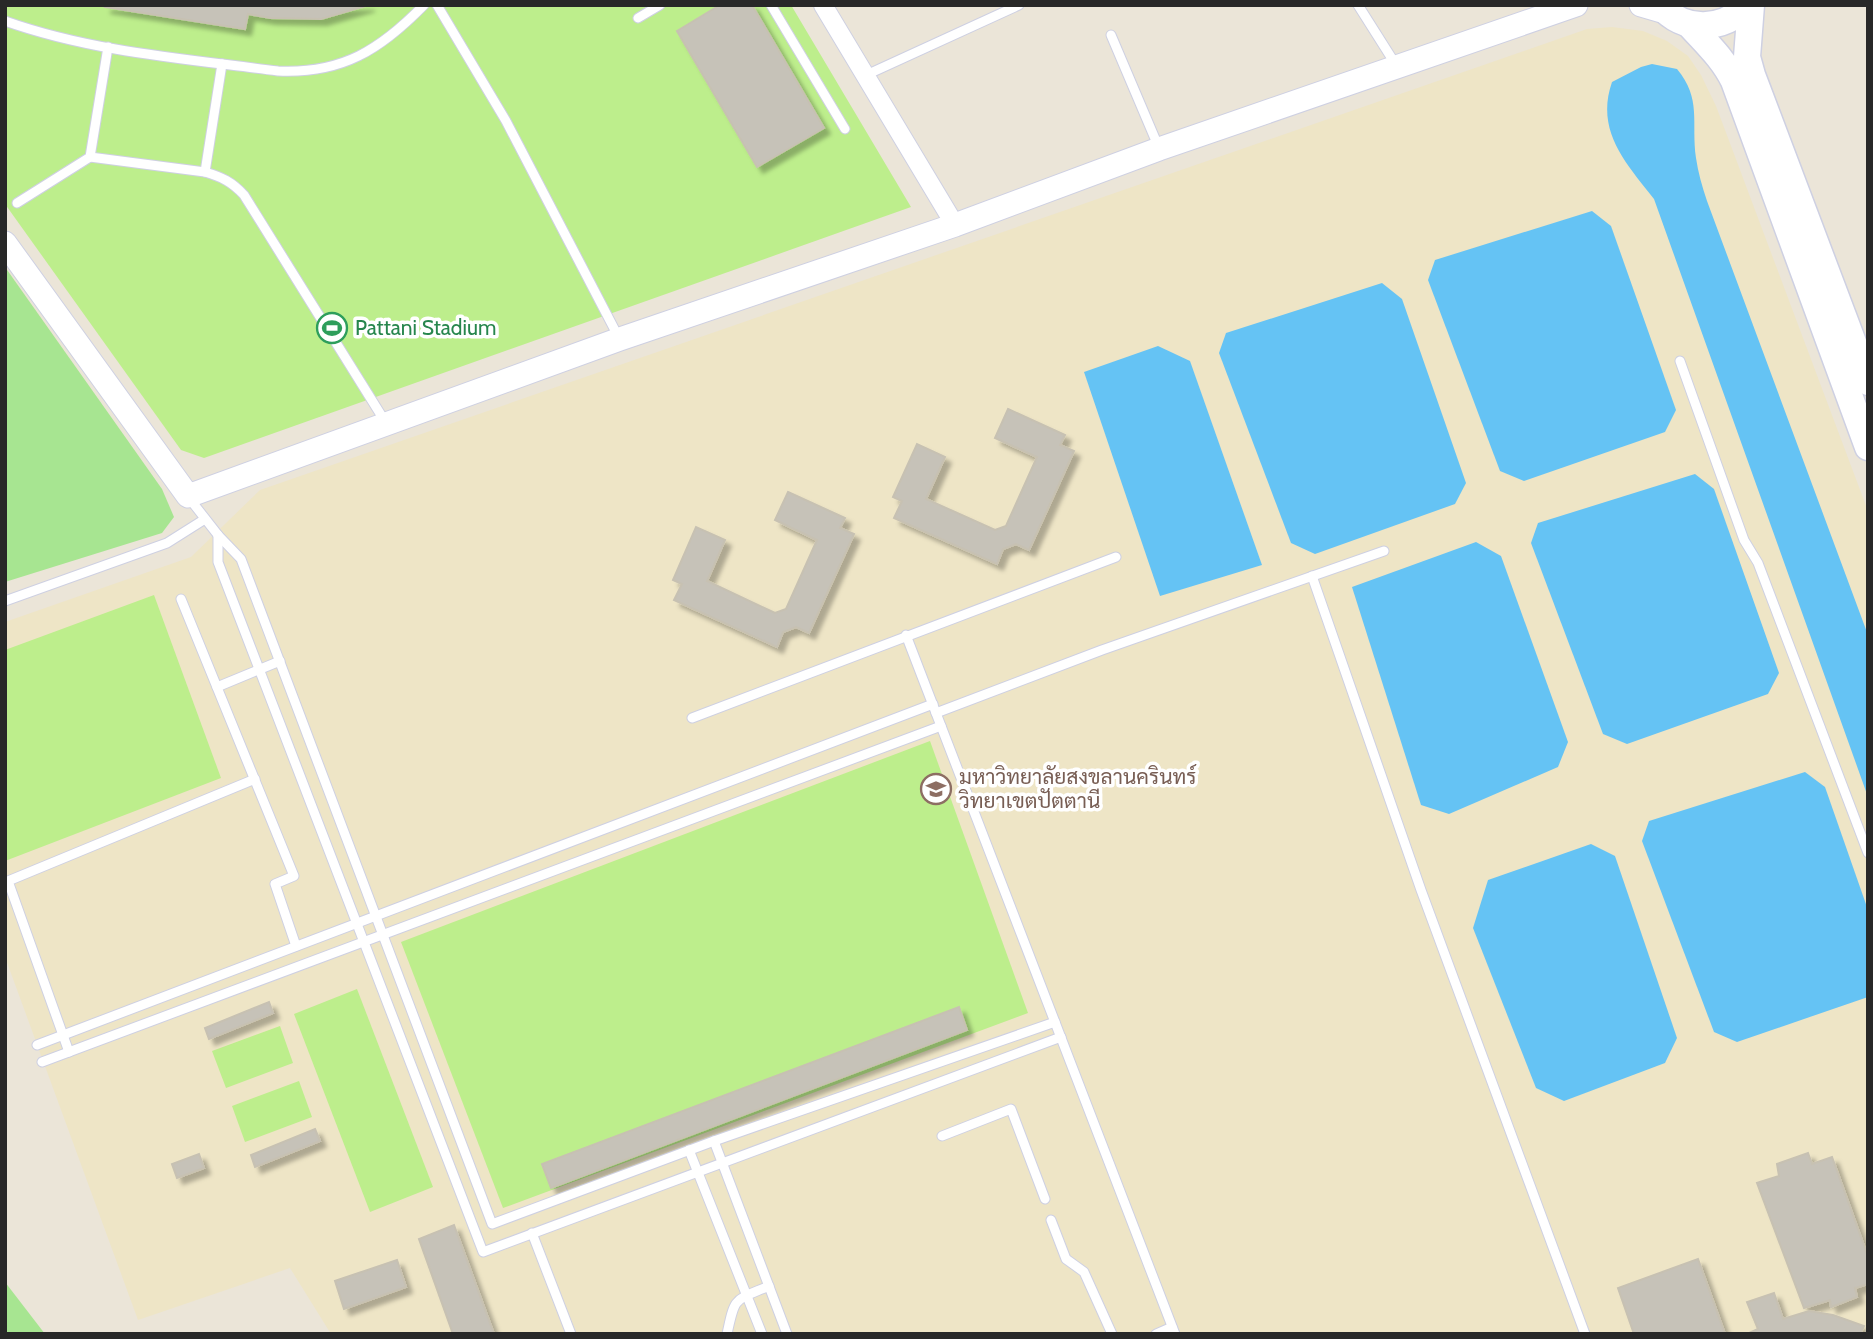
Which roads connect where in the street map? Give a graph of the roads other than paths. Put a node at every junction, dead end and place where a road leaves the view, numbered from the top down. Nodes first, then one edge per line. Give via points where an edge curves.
1 (424, 5) edge
2 (437, 5) edge
3 (660, 5) edge
4 (771, 5) edge
5 (823, 5) edge
6 (1019, 5) edge
7 (1358, 5) edge
8 (1576, 5) edge
9 (1749, 5) edge
10 (1655, 7) edge
11 (638, 18) dead end
12 (5, 21) edge
13 (1689, 24) junction
14 (1111, 35) dead end
15 (108, 47) junction
16 (222, 64) junction
17 (1397, 67) junction
18 (864, 76) junction
19 (845, 129) dead end
20 (1159, 149) junction
21 (90, 157) junction
22 (205, 172) junction
23 (17, 203) dead end
24 (954, 225) junction
25 (5, 243) edge
26 (620, 339) junction
27 (1862, 352) edge
28 (1680, 361) dead end
29 (1868, 382) edge
30 (386, 423) junction
31 (1868, 447) edge
32 (188, 496) junction
33 (205, 519) junction
34 (218, 535) junction
35 (1384, 551) dead end
36 (1116, 557) dead end
37 (1312, 576) junction
38 (181, 599) dead end
39 (5, 601) edge
40 (906, 635) junction
41 (279, 661) junction
42 (258, 668) junction
43 (217, 687) junction
44 (935, 709) junction
45 (692, 718) dead end
46 (941, 726) junction
47 (255, 779) junction
48 (1868, 853) edge
49 (376, 915) junction
50 (356, 923) junction
51 (383, 934) junction
52 (363, 942) junction
53 (296, 946) junction
54 (1055, 1022) junction
55 (64, 1034) junction
56 (1060, 1037) junction
57 (37, 1045) dead end
58 (69, 1052) junction
59 (430, 1059) junction
60 (42, 1062) dead end
61 (412, 1067) junction
62 (942, 1136) dead end
63 (714, 1141) junction
64 (689, 1150) junction
65 (722, 1161) junction
66 (697, 1171) junction
67 (1045, 1199) dead end
68 (1051, 1220) dead end
69 (532, 1233) junction
70 (769, 1286) junction
71 (747, 1295) junction
72 (1174, 1330) edge
73 (571, 1334) edge
74 (727, 1334) edge
75 (762, 1334) edge
76 (787, 1334) edge
77 (1112, 1334) edge
78 (1156, 1334) edge
79 (1585, 1334) edge

1 - 16 lane via 379,45 334,67 303,72
2 - 26 lane via 506,121
3 - 11 lane
4 - 19 lane
5 - 18 street
6 - 18 lane
7 - 17 lane
8 - 17 street
9 - 13 main road via 1724,23
9 - 27 main road via 1747,57 1752,75
10 - 13 main road
12 - 15 lane via 41,34
13 - 31 main road via 1734,80
14 - 20 lane
15 - 16 lane
15 - 21 lane
16 - 22 lane
17 - 20 street
18 - 24 street
20 - 24 street
21 - 22 lane
21 - 23 lane
22 - 30 lane via 234,184 244,195
24 - 26 street
25 - 32 street
26 - 30 street
27 - 29 main road
28 - 48 lane via 1744,540 1758,563
30 - 32 street
32 - 33 lane
33 - 34 lane
33 - 39 lane via 167,542
34 - 41 lane via 241,559
34 - 42 lane via 218,562
35 - 37 lane
36 - 40 lane
37 - 44 lane
37 - 79 lane via 1421,890
38 - 43 lane
40 - 44 lane
40 - 45 lane
41 - 42 lane
41 - 49 lane
42 - 43 lane
42 - 50 lane
43 - 47 lane
44 - 46 lane
44 - 49 lane
46 - 51 lane
46 - 54 lane
47 - 53 lane via 294,876 275,884
47 - 55 lane via 8,881
49 - 50 lane
49 - 51 lane
50 - 52 lane
50 - 53 lane
51 - 52 lane
51 - 59 lane
52 - 58 lane
52 - 61 lane
53 - 55 lane
54 - 56 lane
54 - 63 lane
55 - 57 lane
55 - 58 lane
56 - 65 lane
56 - 72 lane
58 - 60 lane
59 - 61 lane
59 - 64 lane via 492,1224
61 - 69 lane via 483,1252
62 - 67 lane via 1011,1109
63 - 64 lane
63 - 65 lane
64 - 66 lane
65 - 66 lane
65 - 70 lane
66 - 69 lane
66 - 71 lane
68 - 77 lane via 1066,1259 1084,1272
69 - 73 lane
70 - 71 lane
70 - 76 lane
71 - 74 lane via 733,1306
71 - 75 lane
72 - 78 lane

